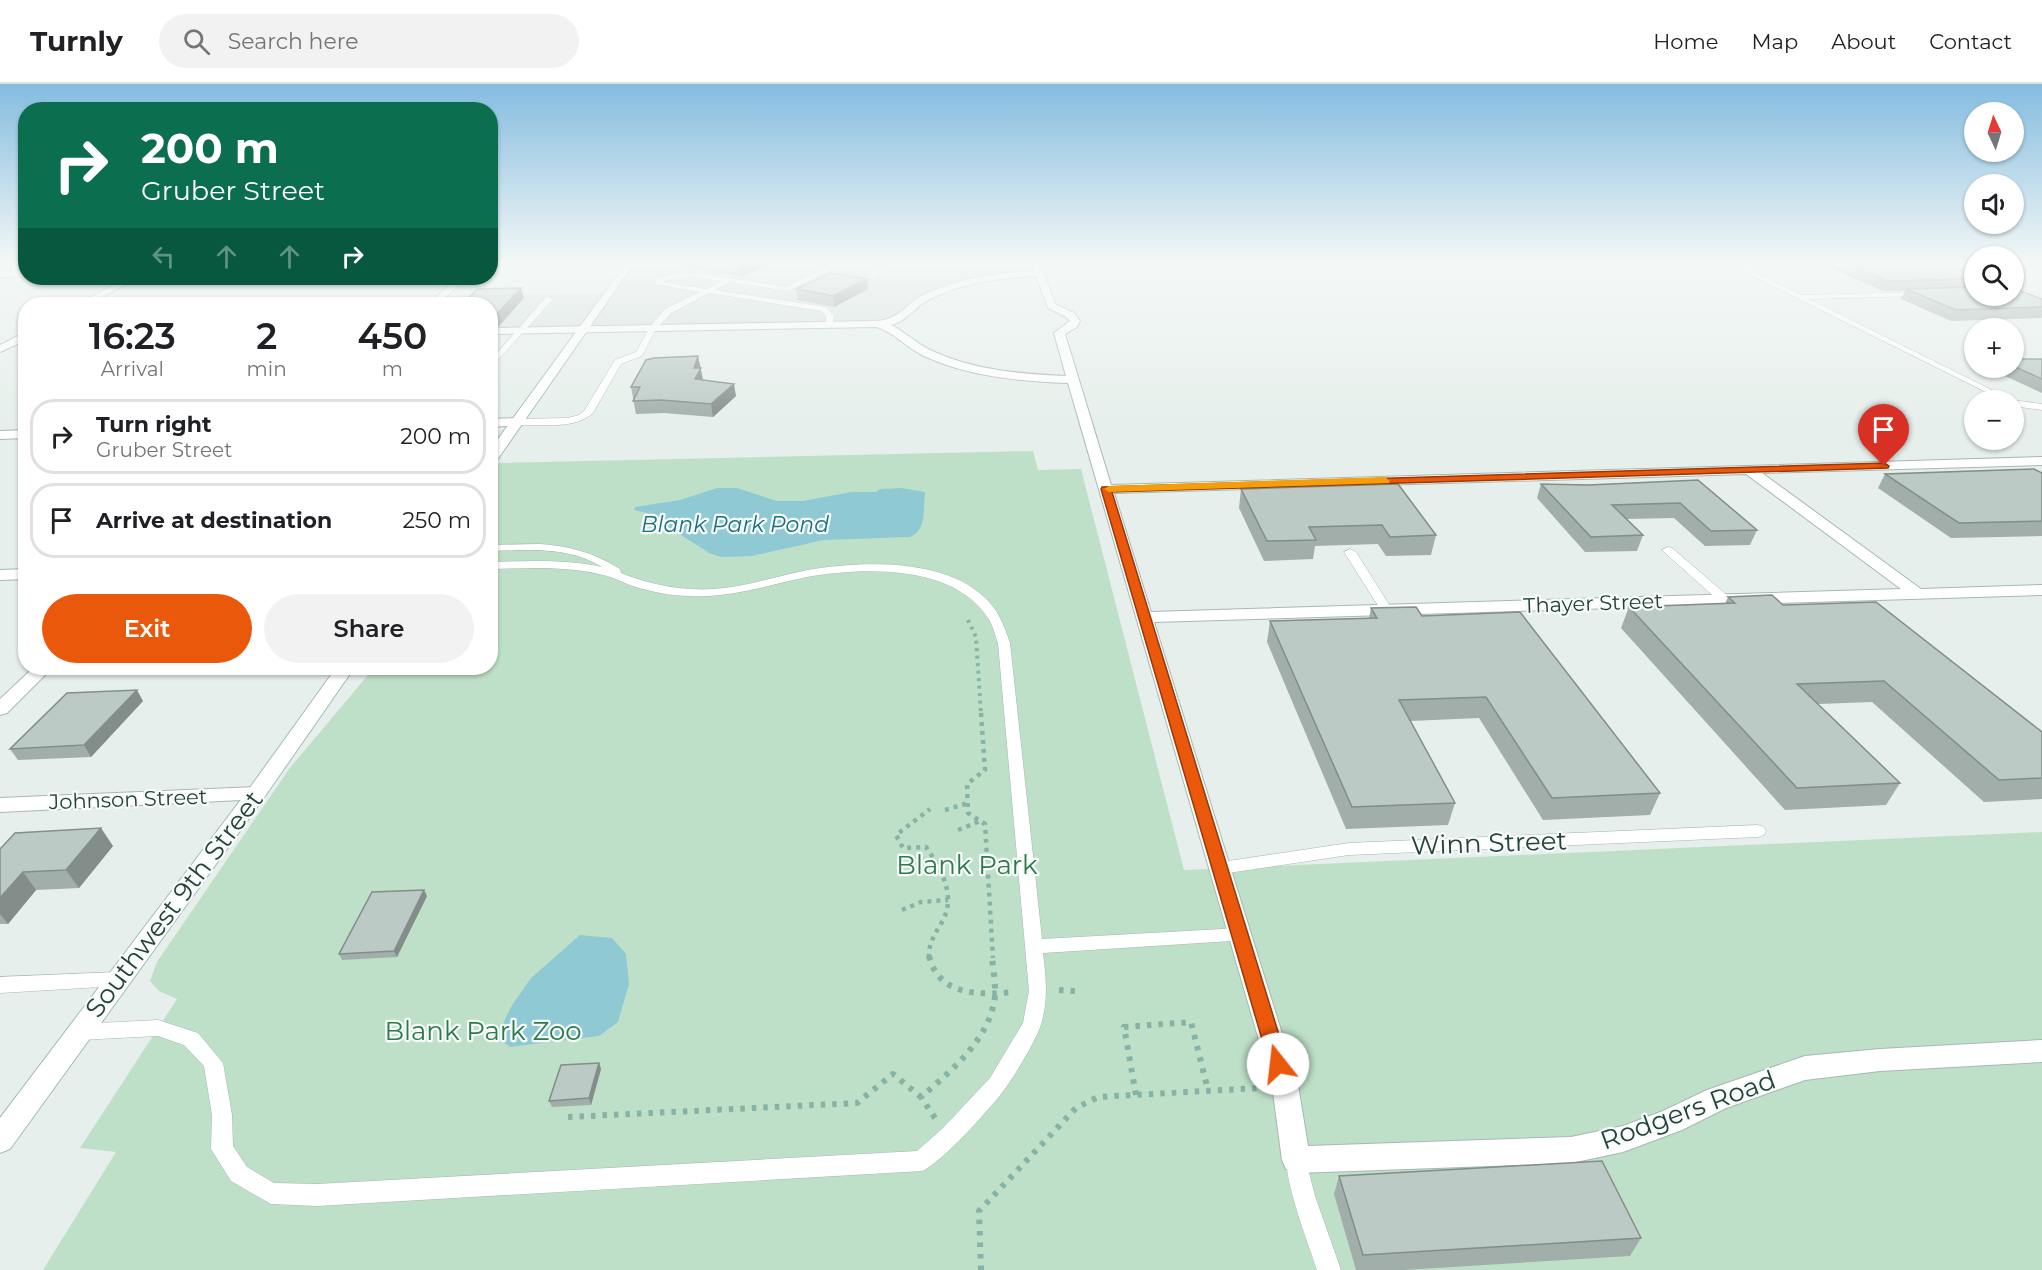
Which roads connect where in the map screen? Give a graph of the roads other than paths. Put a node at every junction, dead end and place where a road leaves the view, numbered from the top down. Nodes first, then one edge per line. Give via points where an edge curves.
1 (533, 317) edge
2 (592, 317) edge
3 (662, 317) edge
4 (830, 317) edge
5 (901, 317) edge
6 (1072, 317) edge
7 (1840, 317) edge
8 (878, 324) junction
9 (829, 325) junction
10 (653, 328) junction
11 (584, 329) junction
12 (521, 330) junction
13 (498, 331) edge
14 (0, 341) edge
15 (18, 341) edge
16 (18, 342) edge
17 (0, 349) edge
18 (498, 357) edge
19 (1073, 380) junction
20 (1988, 390) edge
21 (2024, 405) edge
22 (2042, 407) edge
23 (518, 422) junction
24 (498, 423) edge
25 (18, 434) edge
26 (0, 435) edge
27 (498, 449) edge
28 (2042, 461) edge
29 (1749, 470) junction
30 (1106, 489) junction
31 (498, 548) edge
32 (1668, 550) dead end
33 (1350, 552) edge
34 (498, 566) edge
35 (18, 574) edge
36 (0, 575) edge
37 (627, 579) junction
38 (2042, 590) edge
39 (1918, 594) junction
40 (1724, 599) junction
41 (1386, 609) junction
42 (1144, 617) junction
43 (36, 675) edge
44 (340, 675) edge
45 (0, 709) edge
46 (256, 794) junction
47 (0, 805) edge
48 (1758, 831) dead end
49 (1221, 868) junction
50 (1240, 935) junction
51 (1035, 946) junction
52 (118, 979) junction
53 (0, 985) edge
54 (79, 1032) junction
55 (2042, 1051) edge
56 (0, 1140) edge
57 (1296, 1160) junction
58 (1329, 1270) edge

1 - 12 lane
2 - 11 street
3 - 10 lane
4 - 9 lane
5 - 8 street
6 - 19 street via 1073,325 1059,333
7 - 20 lane
8 - 9 street
8 - 19 street via 898,331 922,351 960,366 1012,376
9 - 10 street
10 - 11 street
10 - 23 lane via 639,354 618,362 588,413 569,421
11 - 12 street
11 - 23 street
12 - 13 street
12 - 18 lane
14 - 15 street
16 - 17 street
19 - 30 street
21 - 22 lane
23 - 24 street
23 - 27 street
25 - 26 street
28 - 29 street
29 - 30 street
29 - 39 street
30 - 42 street
31 - 37 lane via 554,547 579,551
32 - 40 lane
33 - 41 lane
34 - 37 lane via 573,567
35 - 36 street
37 - 51 lane via 667,591 700,593 740,590 822,571 891,568 949,580 974,593 991,610 1001,627 1004,643
38 - 39 street, Thayer Street
39 - 40 street, Thayer Street
40 - 41 street, Thayer Street
41 - 42 street, Thayer Street
42 - 49 street
43 - 45 street
44 - 46 street, Southwest 9th Street
46 - 47 street, Johnson Street
46 - 52 street, Southwest 9th Street
48 - 49 lane, Winn Street via 1349,849
49 - 50 street
50 - 51 lane
50 - 57 street via 1285,1085
51 - 54 lane via 1038,991 1032,1024 997,1084 922,1161 317,1195 271,1193 239,1174 222,1149 222,1115 213,1063 191,1039 158,1028
52 - 53 lane
52 - 54 street, Southwest 9th Street
54 - 56 street, Southwest 9th Street
55 - 57 street, Rodgers Road via 1805,1068 1728,1094 1623,1139 1571,1150
57 - 58 lane

